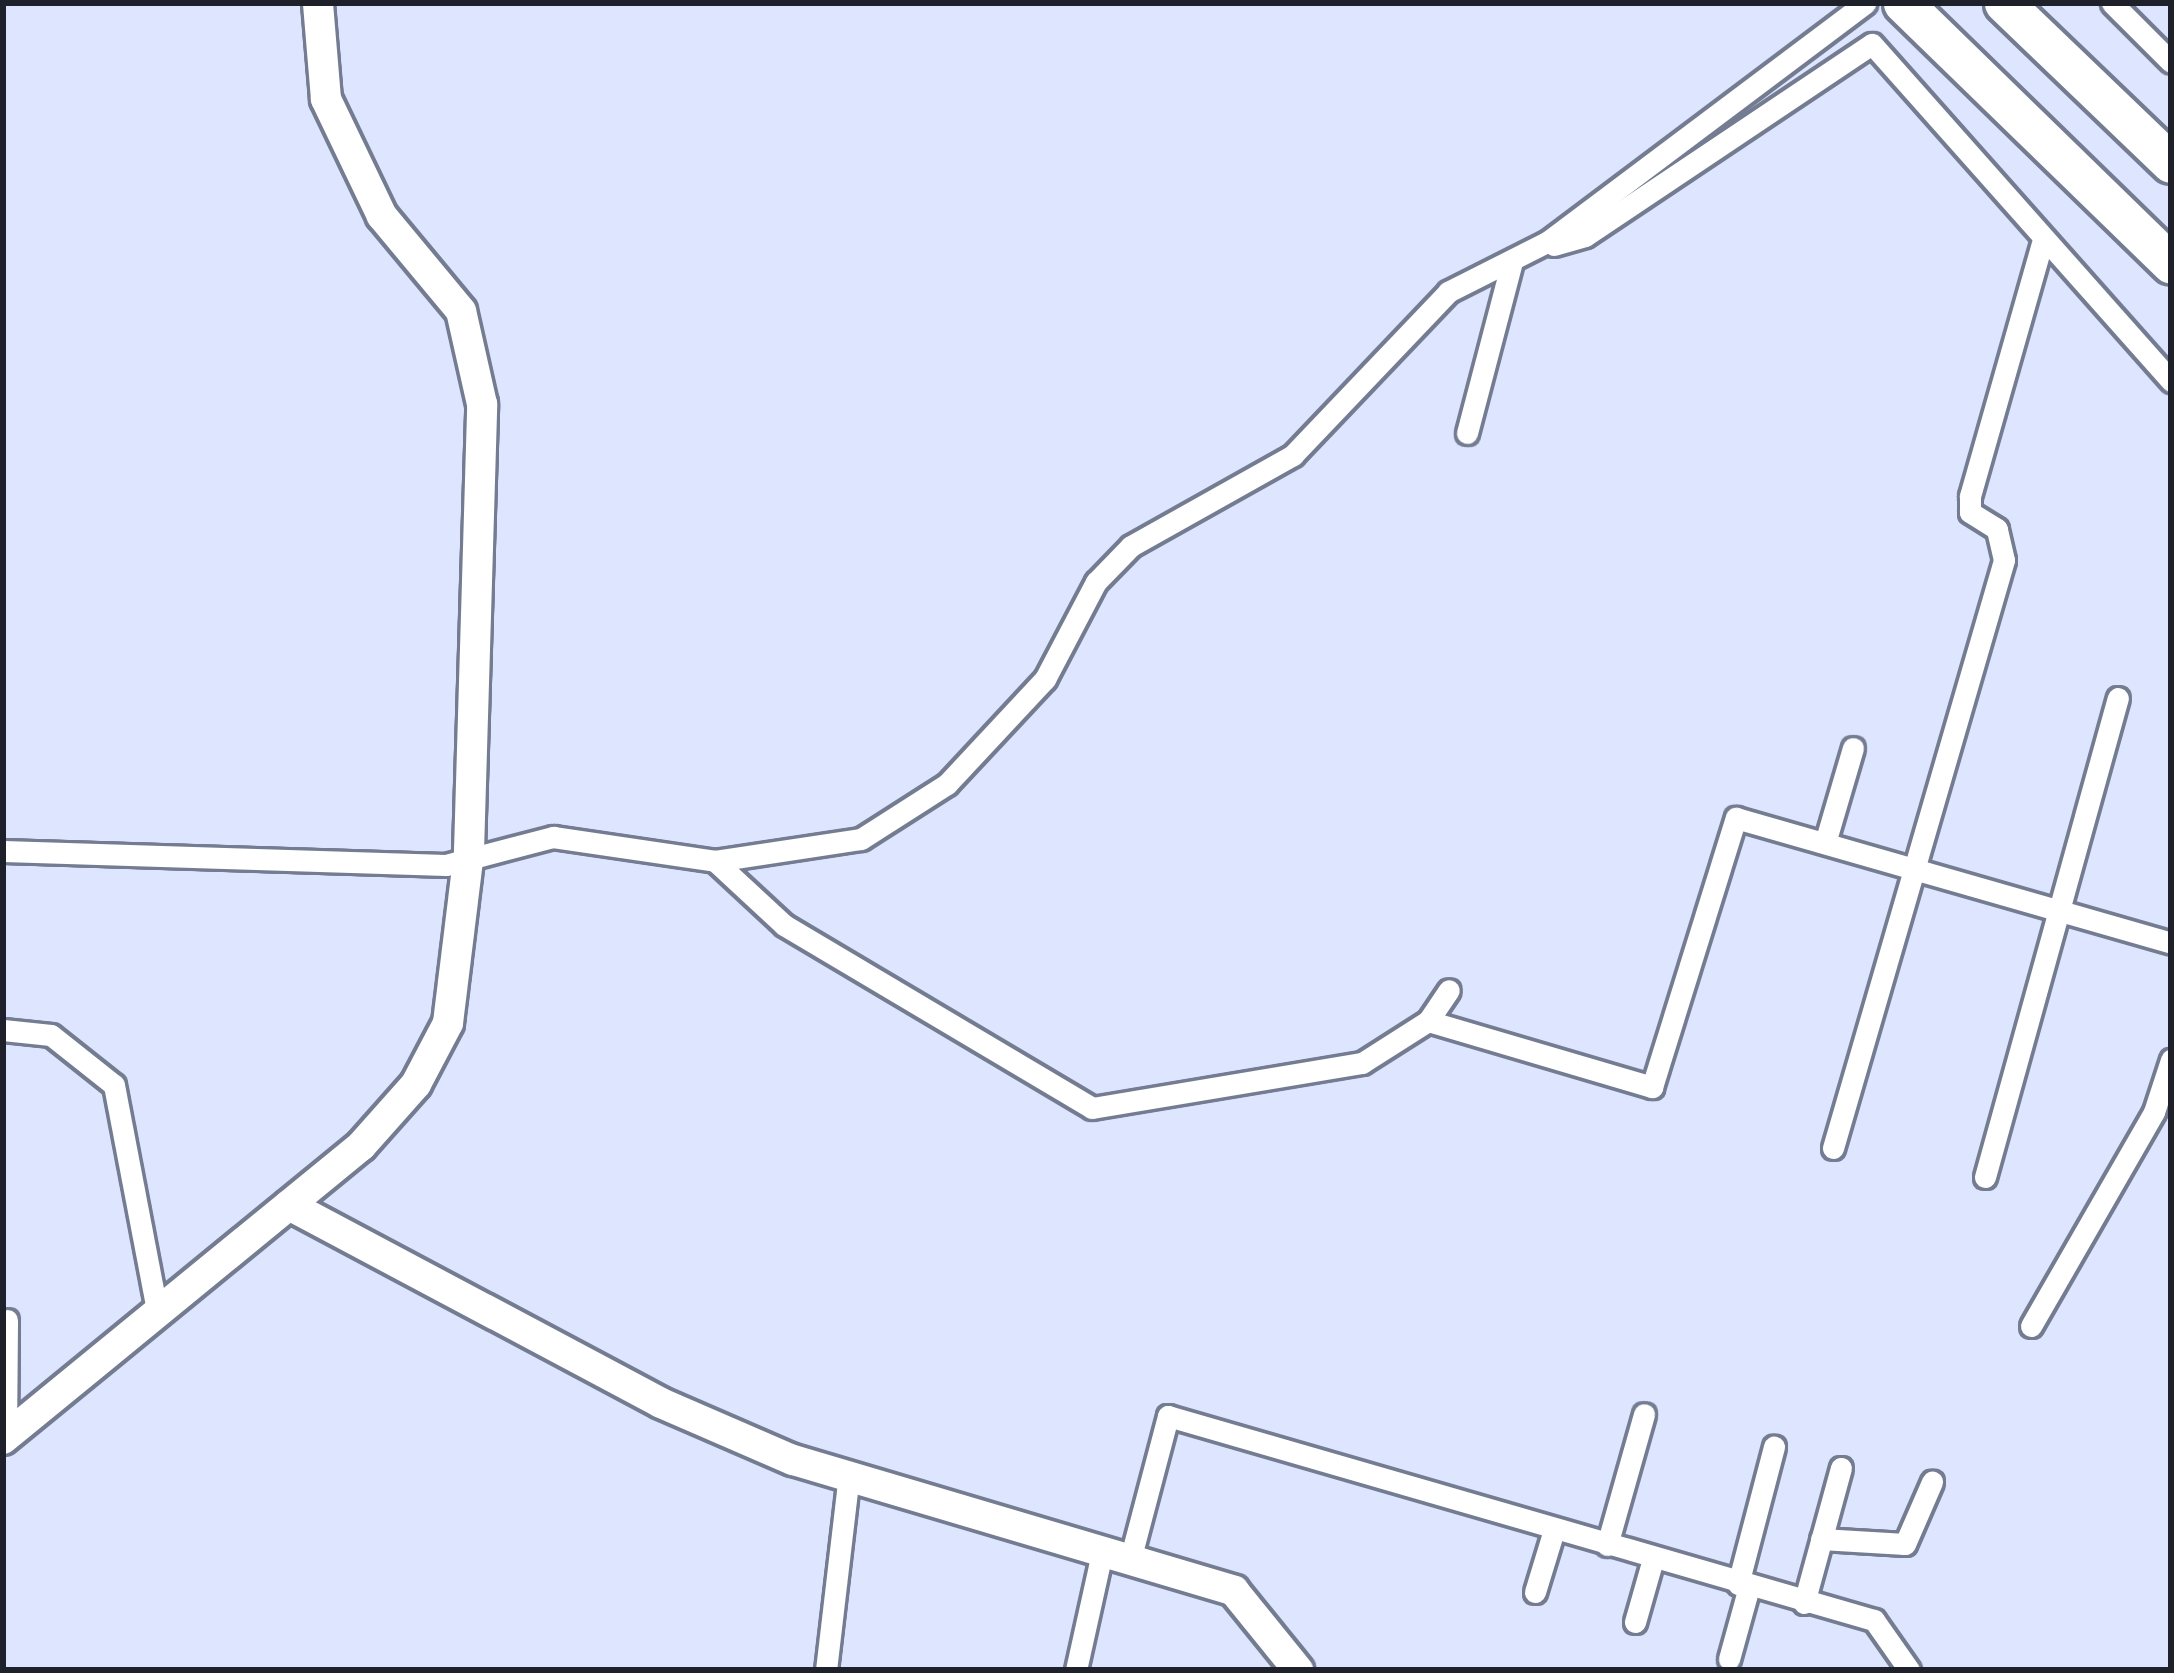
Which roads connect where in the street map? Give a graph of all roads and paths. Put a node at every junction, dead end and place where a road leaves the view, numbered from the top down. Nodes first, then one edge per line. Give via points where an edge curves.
1 (318, 3) edge
2 (1865, 3) edge
3 (1903, 3) edge
4 (2004, 3) edge
5 (2112, 3) edge
6 (2171, 62) edge
7 (2171, 163) edge
8 (2042, 244) junction
9 (1536, 250) junction
10 (2171, 264) edge
11 (1511, 265) junction
12 (2171, 381) edge
13 (1467, 434) dead end
14 (2118, 698) dead end
15 (1852, 748) dead end
16 (1825, 843) junction
17 (3, 850) edge
18 (470, 851) junction
19 (715, 861) junction
20 (1915, 871) junction
21 (2060, 912) junction
22 (2171, 944) edge
23 (1449, 991) dead end
24 (1428, 1022) junction
25 (3, 1030) edge
26 (2171, 1060) edge
27 (1833, 1148) dead end
28 (1984, 1177) dead end
29 (289, 1205) junction
30 (158, 1316) junction
31 (7, 1320) dead end
32 (2031, 1326) dead end
33 (1644, 1414) dead end
34 (4, 1438) edge
35 (1774, 1447) dead end
36 (1841, 1468) dead end
37 (848, 1482) junction
38 (1932, 1482) dead end
39 (1554, 1530) junction
40 (1821, 1539) junction
41 (1607, 1545) junction
42 (1116, 1556) junction
43 (1653, 1559) junction
44 (1743, 1585) junction
45 (1535, 1592) dead end
46 (1804, 1603) junction
47 (1635, 1622) dead end
48 (1729, 1659) dead end
49 (826, 1670) edge
50 (1076, 1670) edge
51 (1298, 1670) edge
52 (1910, 1670) edge

1 - 18 main road via 326,99 382,216 454,299 473,349 484,436 465,712
2 - 9 street
3 - 10 highway
4 - 7 highway
5 - 6 street
8 - 9 street via 1873,44 1586,236
8 - 12 street
8 - 20 street via 1970,496 1970,512 1997,529 2004,560
9 - 11 street
11 - 13 street
11 - 19 street via 1448,292 1402,328 1293,455 1131,546 1096,582 1045,679 900,820 862,839
14 - 21 street
15 - 16 street
16 - 20 street
16 - 24 street via 1736,818 1652,1087
17 - 18 street via 446,865
18 - 19 street via 553,837
18 - 29 main road via 464,941 432,1055 361,1146
19 - 24 street via 784,925 1092,1108 1362,1063
20 - 21 street
20 - 27 street
21 - 22 street
21 - 28 street
23 - 24 street
25 - 30 street via 51,1035 114,1084
26 - 32 street via 2154,1112
29 - 30 main road
29 - 37 main road via 661,1403
30 - 34 main road
31 - 34 street
33 - 41 street
35 - 44 street
36 - 40 street
37 - 42 main road
37 - 49 street
38 - 40 street via 1905,1544
39 - 41 street
39 - 42 street via 1168,1416
39 - 45 street
40 - 46 street
41 - 43 street
42 - 50 street
42 - 51 main road via 1234,1591
43 - 44 street
43 - 47 street
44 - 46 street
44 - 48 street
46 - 52 street via 1874,1620

